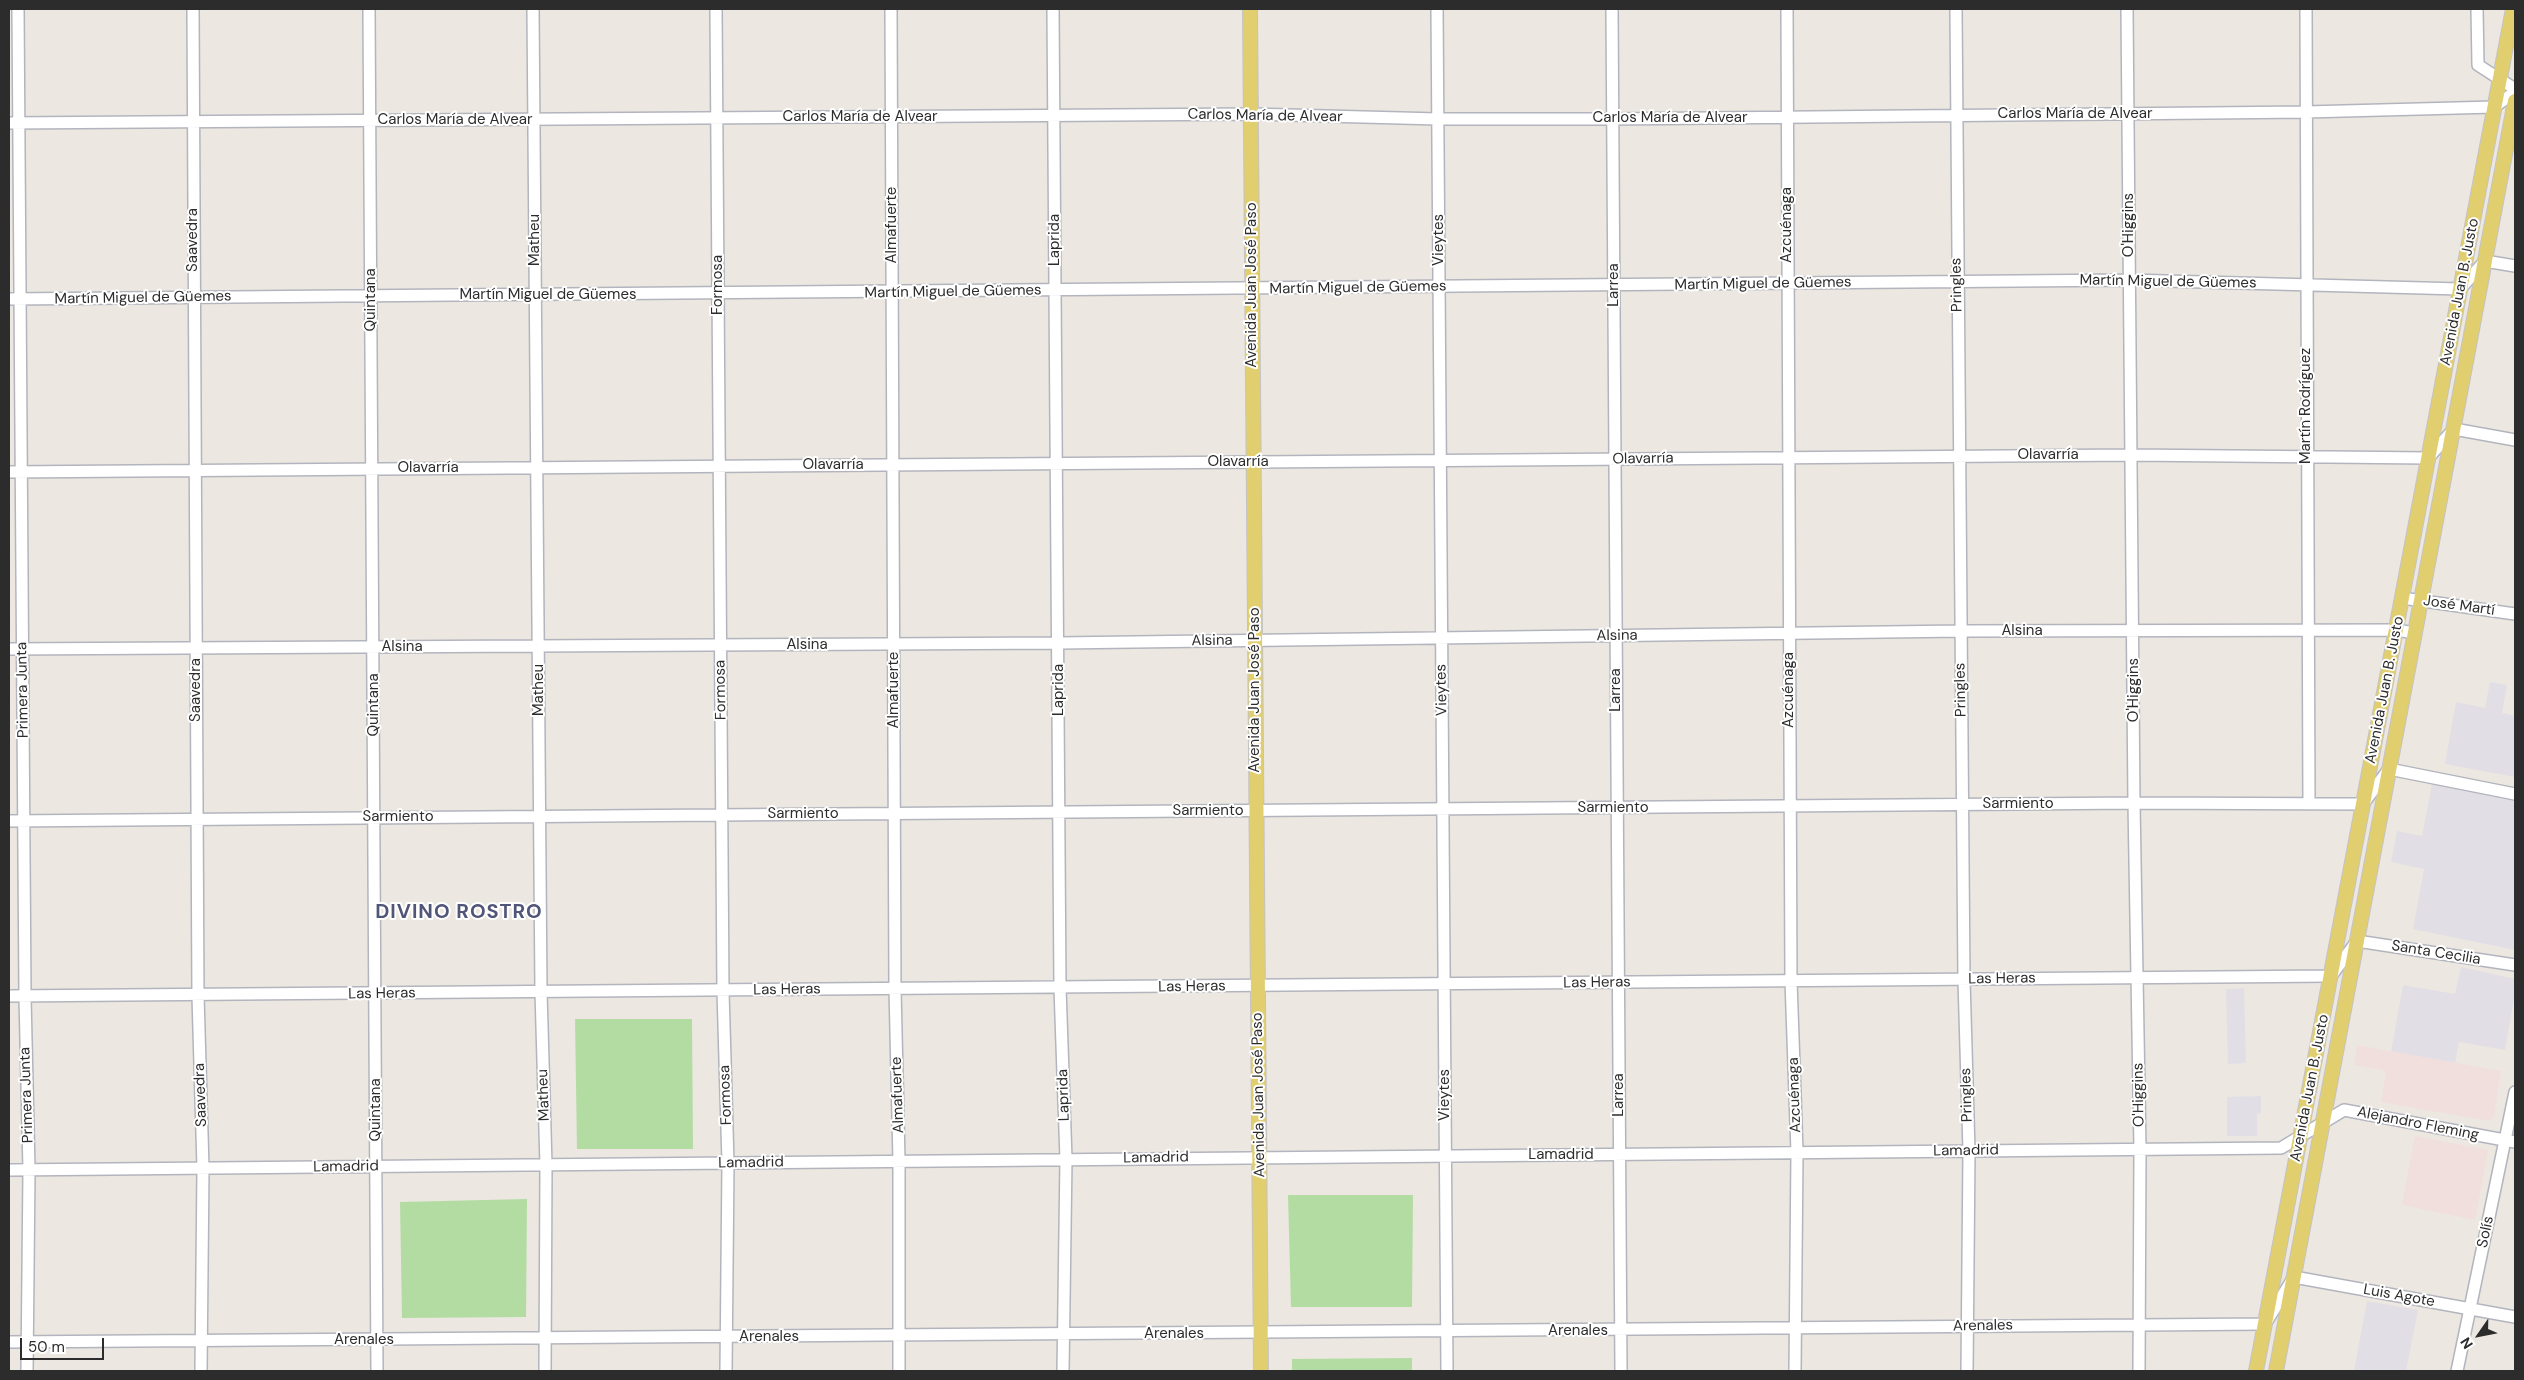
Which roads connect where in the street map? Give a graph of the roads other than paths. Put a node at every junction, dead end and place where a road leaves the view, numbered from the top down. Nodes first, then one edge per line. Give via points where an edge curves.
1 (18, 9) edge
2 (193, 9) edge
3 (369, 9) edge
4 (533, 9) edge
5 (716, 9) edge
6 (891, 9) edge
7 (1053, 9) edge
8 (1250, 9) edge
9 (1437, 9) edge
10 (1612, 9) edge
11 (1787, 9) edge
12 (1956, 9) edge
13 (2127, 9) edge
14 (2306, 9) edge
15 (2477, 9) edge
16 (2513, 9) edge
17 (2500, 79) junction
18 (2515, 90) edge
19 (2515, 101) edge
20 (2494, 108) junction
21 (2306, 112) junction
22 (2128, 113) junction
23 (1250, 114) junction
24 (1956, 114) junction
25 (1054, 116) junction
26 (891, 117) junction
27 (717, 118) junction
28 (1786, 118) junction
29 (1438, 119) junction
30 (1612, 119) junction
31 (534, 120) junction
32 (370, 121) junction
33 (192, 122) junction
34 (14, 123) edge
35 (2485, 261) junction
36 (2515, 266) edge
37 (2129, 280) junction
38 (1957, 282) junction
39 (1788, 284) junction
40 (2306, 285) junction
41 (1614, 286) junction
42 (1439, 287) junction
43 (1252, 289) junction
44 (2460, 289) junction
45 (1056, 291) junction
46 (892, 293) junction
47 (718, 294) junction
48 (535, 295) junction
49 (371, 296) junction
50 (193, 297) junction
51 (14, 299) edge
52 (2454, 429) junction
53 (2515, 440) edge
54 (2131, 455) junction
55 (1959, 456) junction
56 (2306, 456) junction
57 (1788, 458) junction
58 (2428, 458) junction
59 (1440, 460) junction
60 (1615, 460) junction
61 (1253, 462) junction
62 (1057, 463) junction
63 (893, 465) junction
64 (719, 466) junction
65 (537, 468) junction
66 (372, 469) junction
67 (194, 470) junction
68 (15, 472) edge
69 (2402, 598) junction
70 (2422, 601) junction
71 (2515, 614) edge
72 (2396, 630) junction
73 (1960, 631) junction
74 (2134, 631) junction
75 (2307, 631) junction
76 (1789, 632) junction
77 (2415, 633) junction
78 (1441, 637) junction
79 (1616, 637) junction
80 (1255, 640) junction
81 (1059, 643) junction
82 (893, 644) junction
83 (720, 645) junction
84 (539, 646) junction
85 (373, 647) junction
86 (196, 648) junction
87 (9, 649) edge
88 (22, 649) junction
89 (2389, 769) junction
90 (2515, 794) edge
91 (2134, 804) junction
92 (2309, 804) junction
93 (2363, 804) junction
94 (1963, 805) junction
95 (1790, 806) junction
96 (1443, 809) junction
97 (1617, 809) junction
98 (1256, 810) junction
99 (1059, 812) junction
100 (895, 814) junction
101 (722, 815) junction
102 (540, 816) junction
103 (374, 818) junction
104 (197, 819) junction
105 (9, 820) edge
106 (24, 820) junction
107 (2357, 941) junction
108 (2515, 966) edge
109 (2331, 976) junction
110 (2137, 978) junction
111 (1964, 980) junction
112 (1791, 981) junction
113 (1618, 983) junction
114 (1444, 984) junction
115 (1258, 986) junction
116 (1060, 988) junction
117 (894, 989) junction
118 (723, 991) junction
119 (541, 992) junction
120 (375, 994) junction
121 (9, 996) edge
122 (198, 996) junction
123 (25, 997) junction
124 (2515, 1092) edge
125 (2323, 1123) junction
126 (2301, 1136) junction
127 (2511, 1141) edge
128 (2140, 1149) junction
129 (1969, 1151) junction
130 (1797, 1152) junction
131 (1619, 1155) junction
132 (1445, 1156) junction
133 (1259, 1158) junction
134 (1066, 1159) junction
135 (899, 1161) junction
136 (728, 1163) junction
137 (546, 1165) junction
138 (376, 1166) junction
139 (203, 1168) junction
140 (9, 1170) edge
141 (29, 1170) junction
142 (2294, 1277) junction
143 (2469, 1308) junction
144 (2515, 1317) edge
145 (2138, 1324) junction
146 (2265, 1324) junction
147 (1966, 1326) junction
148 (1794, 1328) junction
149 (1620, 1330) junction
150 (1446, 1331) junction
151 (1261, 1333) junction
152 (1063, 1334) junction
153 (899, 1336) junction
154 (726, 1337) junction
155 (544, 1338) junction
156 (377, 1340) junction
157 (201, 1341) junction
158 (9, 1342) edge
159 (27, 1342) junction
160 (27, 1371) edge
161 (201, 1371) edge
162 (378, 1371) edge
163 (545, 1371) edge
164 (726, 1371) edge
165 (899, 1371) edge
166 (1063, 1371) edge
167 (1261, 1371) edge
168 (1447, 1371) edge
169 (1621, 1371) edge
170 (1795, 1371) edge
171 (1966, 1371) edge
172 (2139, 1371) edge
173 (2256, 1371) edge
174 (2276, 1371) edge
175 (2457, 1371) edge

1 - 34 street, Primera Junta
2 - 33 street, Saavedra
3 - 32 street, Quintana
4 - 31 street, Matheu
5 - 27 street, Formosa
6 - 26 street, Almafuerte
7 - 25 street, Laprida
8 - 23 main road, Avenida Juan José Paso
9 - 29 street, Vieytes
10 - 30 street, Larrea
11 - 28 street, Azcuénaga
12 - 24 street, Pringles
13 - 22 street, O'Higgins
14 - 21 street, Martín Rodríguez
15 - 17 street via 2478,65
16 - 17 main road, Avenida Juan B. Justo
17 - 18 street
17 - 20 main road, Avenida Juan B. Justo
18 - 20 street
19 - 35 main road, Avenida Juan B. Justo
20 - 21 street, Carlos María de Alvear
20 - 44 main road, Avenida Juan B. Justo
21 - 22 street, Carlos María de Alvear
21 - 40 street, Martín Rodríguez
22 - 24 street, Carlos María de Alvear
22 - 37 street, O'Higgins
23 - 25 street, Carlos María de Alvear
23 - 29 street, Carlos María de Alvear
23 - 43 main road, Avenida Juan José Paso
24 - 28 street, Carlos María de Alvear
24 - 38 street, Pringles
25 - 26 street, Carlos María de Alvear
25 - 45 street, Laprida
26 - 27 street, Carlos María de Alvear
26 - 46 street, Almafuerte
27 - 31 street, Carlos María de Alvear
27 - 47 street, Formosa
28 - 30 street, Carlos María de Alvear
28 - 39 street, Azcuénaga
29 - 30 street, Carlos María de Alvear
29 - 42 street, Vieytes
30 - 41 street, Larrea
31 - 32 street, Carlos María de Alvear
31 - 48 street, Matheu
32 - 33 street, Carlos María de Alvear
32 - 49 street, Quintana
33 - 34 street, Carlos María de Alvear
33 - 50 street, Saavedra
34 - 51 street, Primera Junta
35 - 36 street
35 - 44 street
35 - 52 main road, Avenida Juan B. Justo
37 - 38 street, Martín Miguel de Güemes
37 - 40 street, Martín Miguel de Güemes
37 - 54 street, O'Higgins
38 - 39 street, Martín Miguel de Güemes
38 - 55 street, Pringles
39 - 41 street, Martín Miguel de Güemes
39 - 57 street, Azcuénaga
40 - 44 street, Martín Miguel de Güemes
40 - 56 street, Martín Rodríguez
41 - 42 street, Martín Miguel de Güemes
41 - 60 street, Larrea
42 - 43 street, Martín Miguel de Güemes
42 - 59 street, Vieytes
43 - 45 street, Martín Miguel de Güemes
43 - 61 main road, Avenida Juan José Paso
44 - 58 main road, Avenida Juan B. Justo
45 - 46 street, Martín Miguel de Güemes
45 - 62 street, Laprida
46 - 47 street, Martín Miguel de Güemes
46 - 63 street, Almafuerte
47 - 48 street, Martín Miguel de Güemes
47 - 64 street, Formosa
48 - 49 street, Martín Miguel de Güemes
48 - 65 street, Matheu
49 - 50 street, Martín Miguel de Güemes
49 - 66 street, Quintana
50 - 51 street, Martín Miguel de Güemes
50 - 67 street, Saavedra
51 - 68 street, Primera Junta
52 - 53 street
52 - 58 street
52 - 70 main road, Avenida Juan B. Justo
54 - 55 street, Olavarría
54 - 56 street, Olavarría
54 - 74 street, O'Higgins
55 - 57 street, Olavarría
55 - 73 street, Pringles
56 - 58 street, Olavarría
56 - 75 street, Martín Rodríguez
57 - 60 street, Olavarría
57 - 76 street, Azcuénaga
58 - 69 main road, Avenida Juan B. Justo
59 - 60 street, Olavarría
59 - 61 street, Olavarría
59 - 78 street, Vieytes
60 - 79 street, Larrea
61 - 62 street, Olavarría
61 - 80 main road, Avenida Juan José Paso
62 - 63 street, Olavarría
62 - 81 street, Laprida
63 - 64 street, Olavarría
63 - 82 street, Almafuerte
64 - 65 street, Olavarría
64 - 83 street, Formosa
65 - 66 street, Olavarría
65 - 84 street, Matheu
66 - 67 street, Olavarría
66 - 85 street, Quintana
67 - 68 street, Olavarría
67 - 86 street, Saavedra
68 - 88 street, Primera Junta
69 - 70 street, José Martí
69 - 72 main road, Avenida Juan B. Justo
70 - 71 street, José Martí
70 - 77 main road, Avenida Juan B. Justo
72 - 75 street, Alsina
72 - 77 street, Alsina
72 - 93 main road, Avenida Juan B. Justo
73 - 74 street, Alsina
73 - 76 street, Alsina
73 - 94 street, Pringles
74 - 75 street, Alsina
74 - 91 street, O'Higgins
75 - 92 street, Martín Rodríguez
76 - 79 street, Alsina
76 - 95 street, Azcuénaga
77 - 89 main road, Avenida Juan B. Justo
78 - 79 street, Alsina
78 - 80 street, Alsina
78 - 96 street, Vieytes
79 - 97 street, Larrea
80 - 81 street, Alsina
80 - 98 main road, Avenida Juan José Paso
81 - 82 street, Alsina
81 - 99 street, Laprida
82 - 83 street, Alsina
82 - 100 street, Almafuerte
83 - 84 street, Alsina
83 - 101 street, Formosa
84 - 85 street, Alsina
84 - 102 street, Matheu
85 - 86 street, Alsina
85 - 103 street, Quintana
86 - 88 street, Alsina
86 - 104 street, Saavedra
87 - 88 street, Alsina
88 - 106 street, Primera Junta
89 - 90 street
89 - 93 street
89 - 107 main road, Avenida Juan B. Justo
91 - 92 street, Sarmiento
91 - 94 street, Sarmiento
91 - 110 street, O'Higgins
92 - 93 street, Sarmiento
93 - 109 main road, Avenida Juan B. Justo
94 - 95 street, Sarmiento
94 - 111 street, Pringles
95 - 97 street, Sarmiento
95 - 112 street, Azcuénaga
96 - 97 street, Sarmiento
96 - 98 street, Sarmiento
96 - 114 street, Vieytes
97 - 113 street, Larrea
98 - 99 street, Sarmiento
98 - 115 main road, Avenida Juan José Paso
99 - 100 street, Sarmiento
99 - 116 street, Laprida
100 - 101 street, Sarmiento
100 - 117 street, Almafuerte
101 - 102 street, Sarmiento
101 - 118 street, Formosa
102 - 103 street, Sarmiento
102 - 119 street, Matheu
103 - 104 street, Sarmiento
103 - 120 street, Quintana
104 - 106 street, Sarmiento
104 - 122 street, Saavedra
105 - 106 street, Sarmiento
106 - 123 street, Primera Junta
107 - 108 street, Santa Cecilia
107 - 109 street
107 - 125 main road, Avenida Juan B. Justo
109 - 110 street, Las Heras
109 - 126 main road, Avenida Juan B. Justo
110 - 111 street, Las Heras
110 - 128 street, O'Higgins
111 - 112 street, Las Heras
111 - 129 street, Pringles
112 - 113 street, Las Heras
112 - 130 street, Azcuénaga
113 - 114 street, Las Heras
113 - 131 street, Larrea
114 - 115 street, Las Heras
114 - 132 street, Vieytes
115 - 116 street, Las Heras
115 - 133 main road, Avenida Juan José Paso
116 - 117 street, Las Heras
116 - 134 street, Laprida
117 - 118 street, Las Heras
117 - 135 street, Almafuerte
118 - 119 street, Las Heras
118 - 136 street, Formosa
119 - 120 street, Las Heras
119 - 137 street, Matheu
120 - 122 street, Las Heras
120 - 138 street, Quintana
121 - 123 street, Las Heras
122 - 123 street, Las Heras
122 - 139 street, Saavedra
123 - 141 street, Primera Junta
124 - 127 street, Solís
125 - 126 street, Alejandro Fleming
125 - 127 street, Alejandro Fleming via 2344,1110
125 - 142 main road, Avenida Juan B. Justo
126 - 128 street, Lamadrid via 2281,1148
126 - 146 main road, Avenida Juan B. Justo
127 - 143 street, Solís
128 - 129 street, Lamadrid
128 - 145 street, O'Higgins
129 - 130 street, Lamadrid
129 - 147 street, Pringles
130 - 131 street, Lamadrid
130 - 148 street, Azcuénaga
131 - 132 street, Lamadrid
131 - 149 street, Larrea
132 - 133 street, Lamadrid
132 - 150 street, Vieytes
133 - 134 street, Lamadrid
133 - 151 main road, Avenida Juan José Paso
134 - 135 street, Lamadrid
134 - 152 street, Laprida
135 - 136 street, Lamadrid
135 - 153 street, Almafuerte
136 - 137 street, Lamadrid
136 - 154 street, Formosa
137 - 138 street, Lamadrid
137 - 155 street, Matheu
138 - 139 street, Lamadrid
138 - 156 street, Quintana
139 - 141 street, Lamadrid
139 - 157 street, Saavedra
140 - 141 street, Lamadrid
141 - 159 street, Primera Junta
142 - 143 street, Luis Agote
142 - 146 street
142 - 174 main road, Avenida Juan B. Justo
143 - 144 street, Luis Agote
143 - 175 street, Solís
145 - 146 street, Arenales
145 - 147 street, Arenales
145 - 172 street, O'Higgins
146 - 173 main road, Avenida Juan B. Justo
147 - 148 street, Arenales
147 - 171 street, Pringles
148 - 149 street, Arenales
148 - 170 street, Azcuénaga
149 - 150 street, Arenales
149 - 169 street, Larrea
150 - 151 street, Arenales
150 - 168 street, Vieytes
151 - 152 street, Arenales
151 - 167 main road, Avenida Juan José Paso
152 - 153 street, Arenales
152 - 166 street, Laprida
153 - 154 street, Arenales
153 - 165 street, Almafuerte
154 - 155 street, Arenales
154 - 164 street, Formosa
155 - 156 street, Arenales
155 - 163 street, Matheu
156 - 157 street, Arenales
156 - 162 street, Quintana
157 - 159 street, Arenales
157 - 161 street, Saavedra
158 - 159 street, Arenales
159 - 160 street, Primera Junta

